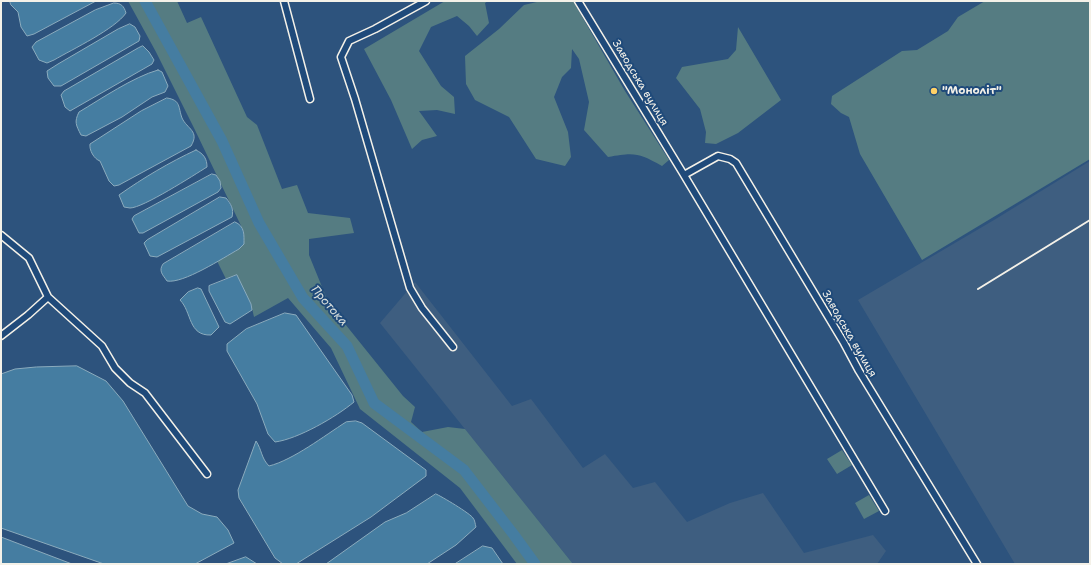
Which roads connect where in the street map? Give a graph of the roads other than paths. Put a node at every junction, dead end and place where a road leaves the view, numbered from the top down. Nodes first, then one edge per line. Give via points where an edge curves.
1 (284, 1) edge
2 (426, 1) edge
3 (578, 1) edge
4 (310, 99) dead end
5 (684, 175) junction
6 (1, 235) edge
7 (48, 297) junction
8 (1, 336) edge
9 (453, 347) dead end
10 (207, 474) dead end
11 (885, 511) dead end
12 (977, 564) edge

1 - 4 street
2 - 9 street via 349,41 341,57 356,99 410,288 422,308
3 - 5 street, Заводська вулиця
5 - 11 street, Заводська вулиця
5 - 12 street, Заводська вулиця via 718,156 736,163
6 - 7 street via 29,258
7 - 8 street
7 - 10 street via 102,346 115,368 130,383 145,393

